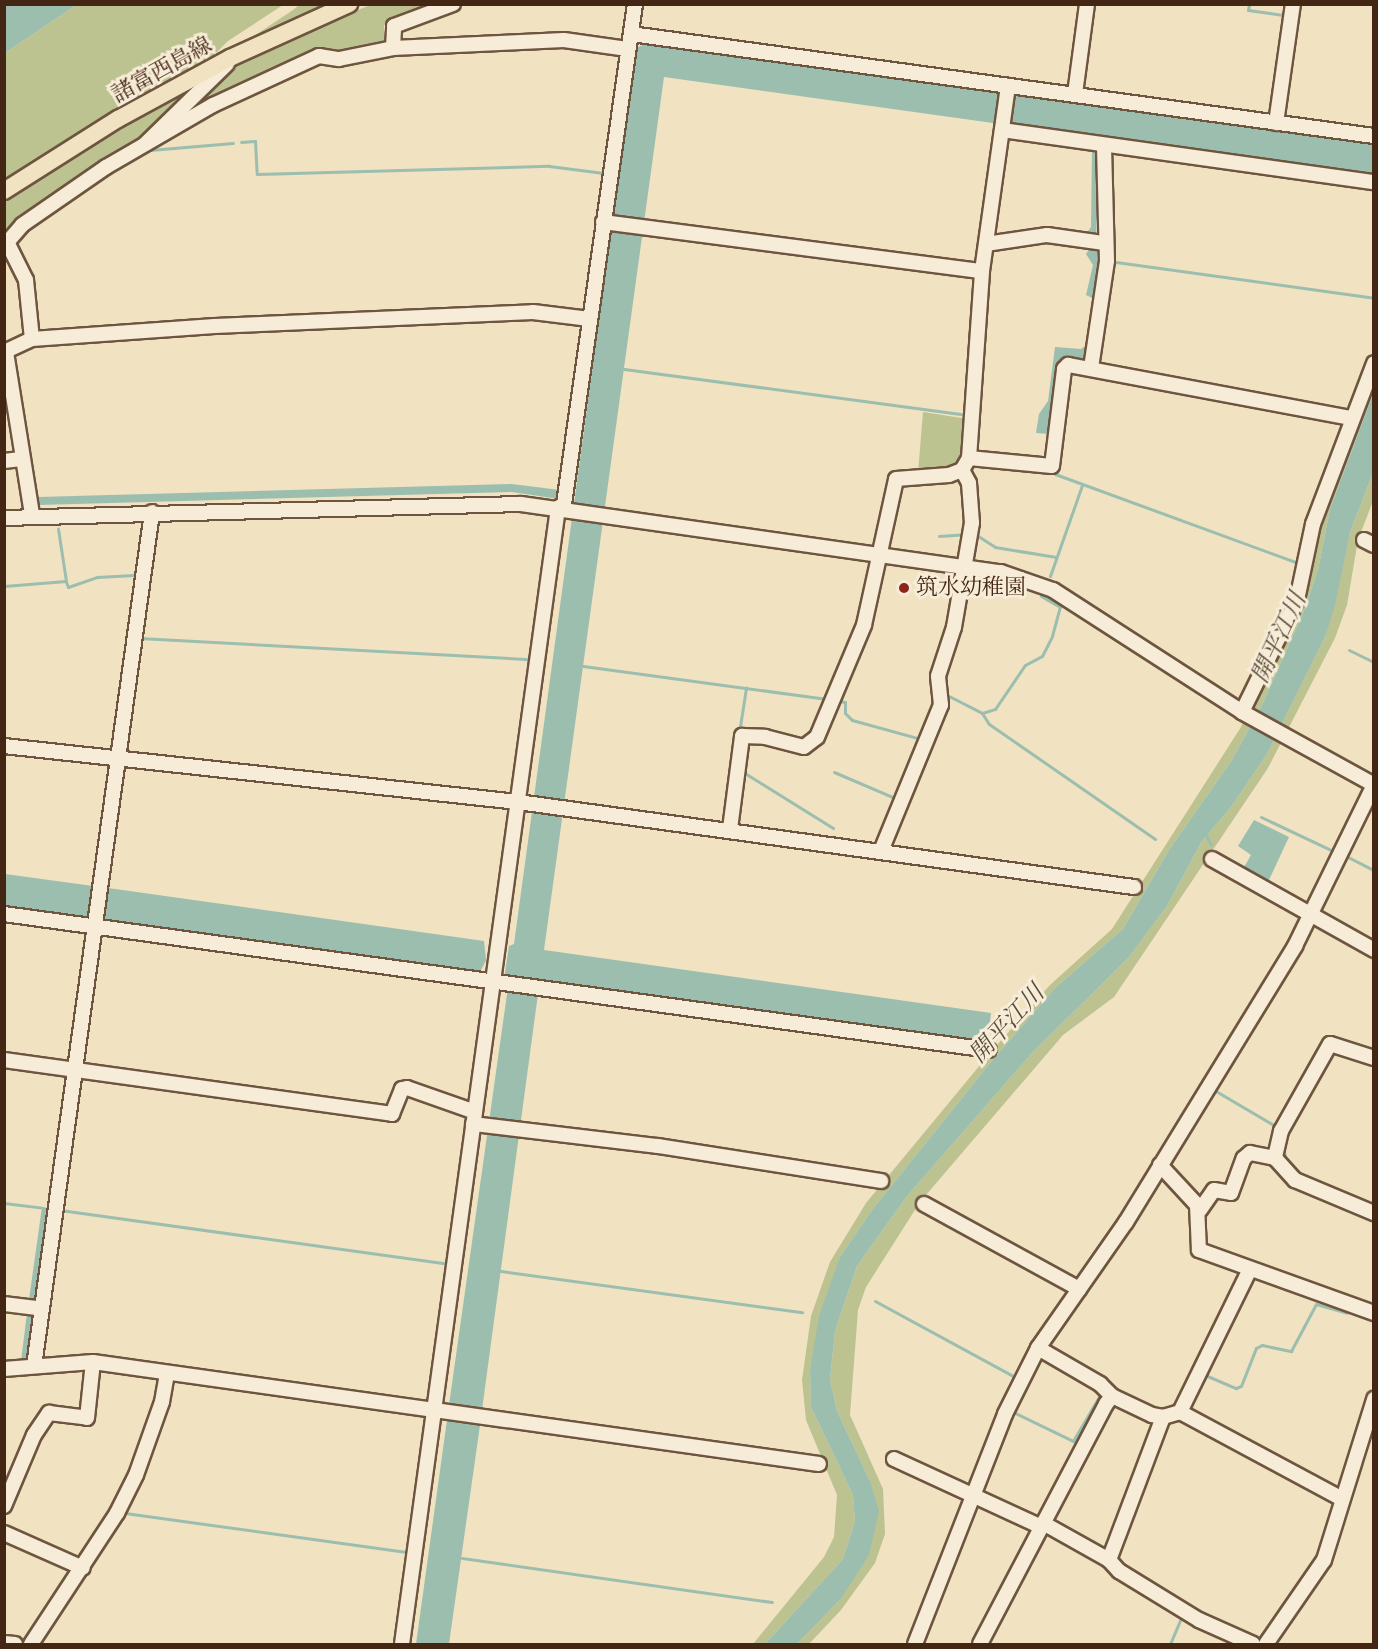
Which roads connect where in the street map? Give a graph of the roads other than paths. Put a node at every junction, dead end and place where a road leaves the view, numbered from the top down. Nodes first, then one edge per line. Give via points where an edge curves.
1 (350, 4) edge
2 (453, 4) edge
3 (635, 4) edge
4 (1087, 4) edge
5 (1293, 4) edge
6 (631, 34) junction
7 (393, 48) junction
8 (627, 49) junction
9 (230, 57) junction
10 (1008, 86) junction
11 (1075, 94) junction
12 (1276, 123) junction
13 (1002, 130) junction
14 (1374, 136) edge
15 (1104, 145) junction
16 (143, 147) junction
17 (1374, 182) edge
18 (4, 191) edge
19 (607, 222) junction
20 (1097, 243) junction
21 (986, 244) junction
22 (6, 245) edge
23 (982, 271) junction
24 (590, 319) junction
25 (32, 339) junction
26 (5, 352) edge
27 (1374, 363) edge
28 (1091, 368) junction
29 (1351, 418) junction
30 (21, 459) junction
31 (4, 461) edge
32 (965, 464) junction
33 (565, 509) junction
34 (152, 512) junction
35 (32, 515) junction
36 (4, 518) edge
37 (879, 555) junction
38 (962, 567) junction
39 (1244, 713) junction
40 (4, 746) edge
41 (117, 759) junction
42 (1374, 785) edge
43 (524, 803) junction
44 (730, 829) junction
45 (881, 851) junction
46 (1212, 859) dead end
47 (1134, 887) dead end
48 (4, 914) edge
49 (1311, 916) junction
50 (94, 926) junction
51 (1374, 950) edge
52 (493, 981) junction
53 (989, 1050) dead end
54 (1374, 1058) edge
55 (4, 1060) edge
56 (75, 1070) junction
57 (478, 1120) junction
58 (1275, 1158) junction
59 (1160, 1165) junction
60 (881, 1181) dead end
61 (924, 1204) dead end
62 (1200, 1210) junction
63 (1374, 1213) edge
64 (1250, 1269) junction
65 (1079, 1289) junction
66 (4, 1304) edge
67 (42, 1309) junction
68 (1374, 1313) edge
69 (1038, 1348) junction
70 (93, 1362) junction
71 (34, 1366) junction
72 (4, 1369) edge
73 (167, 1373) junction
74 (1112, 1396) junction
75 (1374, 1399) edge
76 (433, 1411) junction
77 (1180, 1412) junction
78 (1162, 1417) junction
79 (1368, 1430) edge
80 (894, 1459) dead end
81 (819, 1464) dead end
82 (974, 1497) junction
83 (1342, 1499) junction
84 (4, 1506) edge
85 (1042, 1525) junction
86 (4, 1533) edge
87 (1109, 1560) junction
88 (82, 1568) junction
89 (4, 1643) edge
90 (15, 1644) edge
91 (31, 1644) edge
92 (402, 1644) edge
93 (915, 1644) edge
94 (980, 1644) edge
95 (1253, 1644) edge
96 (1266, 1644) edge

1 - 9 main road, 諸富西島線
2 - 7 street via 394,26
3 - 6 street
4 - 11 street
5 - 12 street
6 - 8 street
6 - 10 street
7 - 8 street via 564,40
7 - 16 street via 339,59 319,56 213,105
8 - 19 street
9 - 16 street
9 - 18 main road, 諸富西島線 via 118,119
10 - 11 street
10 - 13 street
11 - 12 street
12 - 14 street
13 - 15 street
13 - 21 street
15 - 17 street
15 - 20 street
16 - 22 street via 22,225
19 - 23 street
19 - 24 street
20 - 21 street via 1047,236
20 - 28 street via 1107,261
21 - 23 street
22 - 25 street via 26,280
23 - 32 street
24 - 25 street via 533,312 215,326
24 - 33 street
25 - 26 street
26 - 30 street
27 - 29 street
28 - 29 street
28 - 32 street via 1065,366 1051,467
29 - 39 street via 1313,524 1297,600
30 - 31 street
30 - 35 street
32 - 37 street via 949,475 896,479
32 - 38 street via 972,523
33 - 34 street via 474,502
33 - 37 street
33 - 43 street
34 - 35 street
34 - 41 street
35 - 36 street
37 - 38 street
37 - 44 street via 860,639 817,737 804,747 765,737 742,736
38 - 39 street via 1001,572 1053,590
38 - 45 street via 954,627 938,676 941,705
39 - 42 street
40 - 41 street
41 - 43 street
41 - 50 street
42 - 49 street
43 - 44 street
43 - 52 street
44 - 45 street
45 - 47 street
46 - 49 street
48 - 50 street
49 - 51 street
49 - 59 street
50 - 52 street
50 - 56 street
52 - 53 street
52 - 57 street
54 - 58 street via 1330,1044 1281,1131
55 - 56 street
56 - 57 street via 392,1114 402,1089 407,1088
56 - 67 street
57 - 60 street via 527,1131 658,1146
57 - 76 street
58 - 62 street via 1250,1153 1244,1158 1231,1193 1214,1190
58 - 63 street via 1295,1180
59 - 62 street
59 - 65 street
61 - 65 street
62 - 64 street via 1200,1250
64 - 68 street
64 - 77 street
65 - 69 street
66 - 67 street
67 - 71 street
69 - 74 street via 1100,1384
69 - 82 street via 1005,1414
70 - 71 street
70 - 73 street
70 - 84 street via 87,1418 49,1413 34,1435
71 - 72 street
73 - 76 street
73 - 88 street via 162,1402 136,1475 117,1514
74 - 78 street
74 - 85 street
75 - 79 street
76 - 81 street
76 - 92 street
77 - 78 street
77 - 83 street
78 - 87 street
79 - 83 street
80 - 82 street
82 - 85 street
82 - 93 street
83 - 96 street via 1324,1560
85 - 87 street
85 - 94 street
86 - 88 street
87 - 95 street via 1119,1571 1199,1620
88 - 91 street
89 - 90 street

